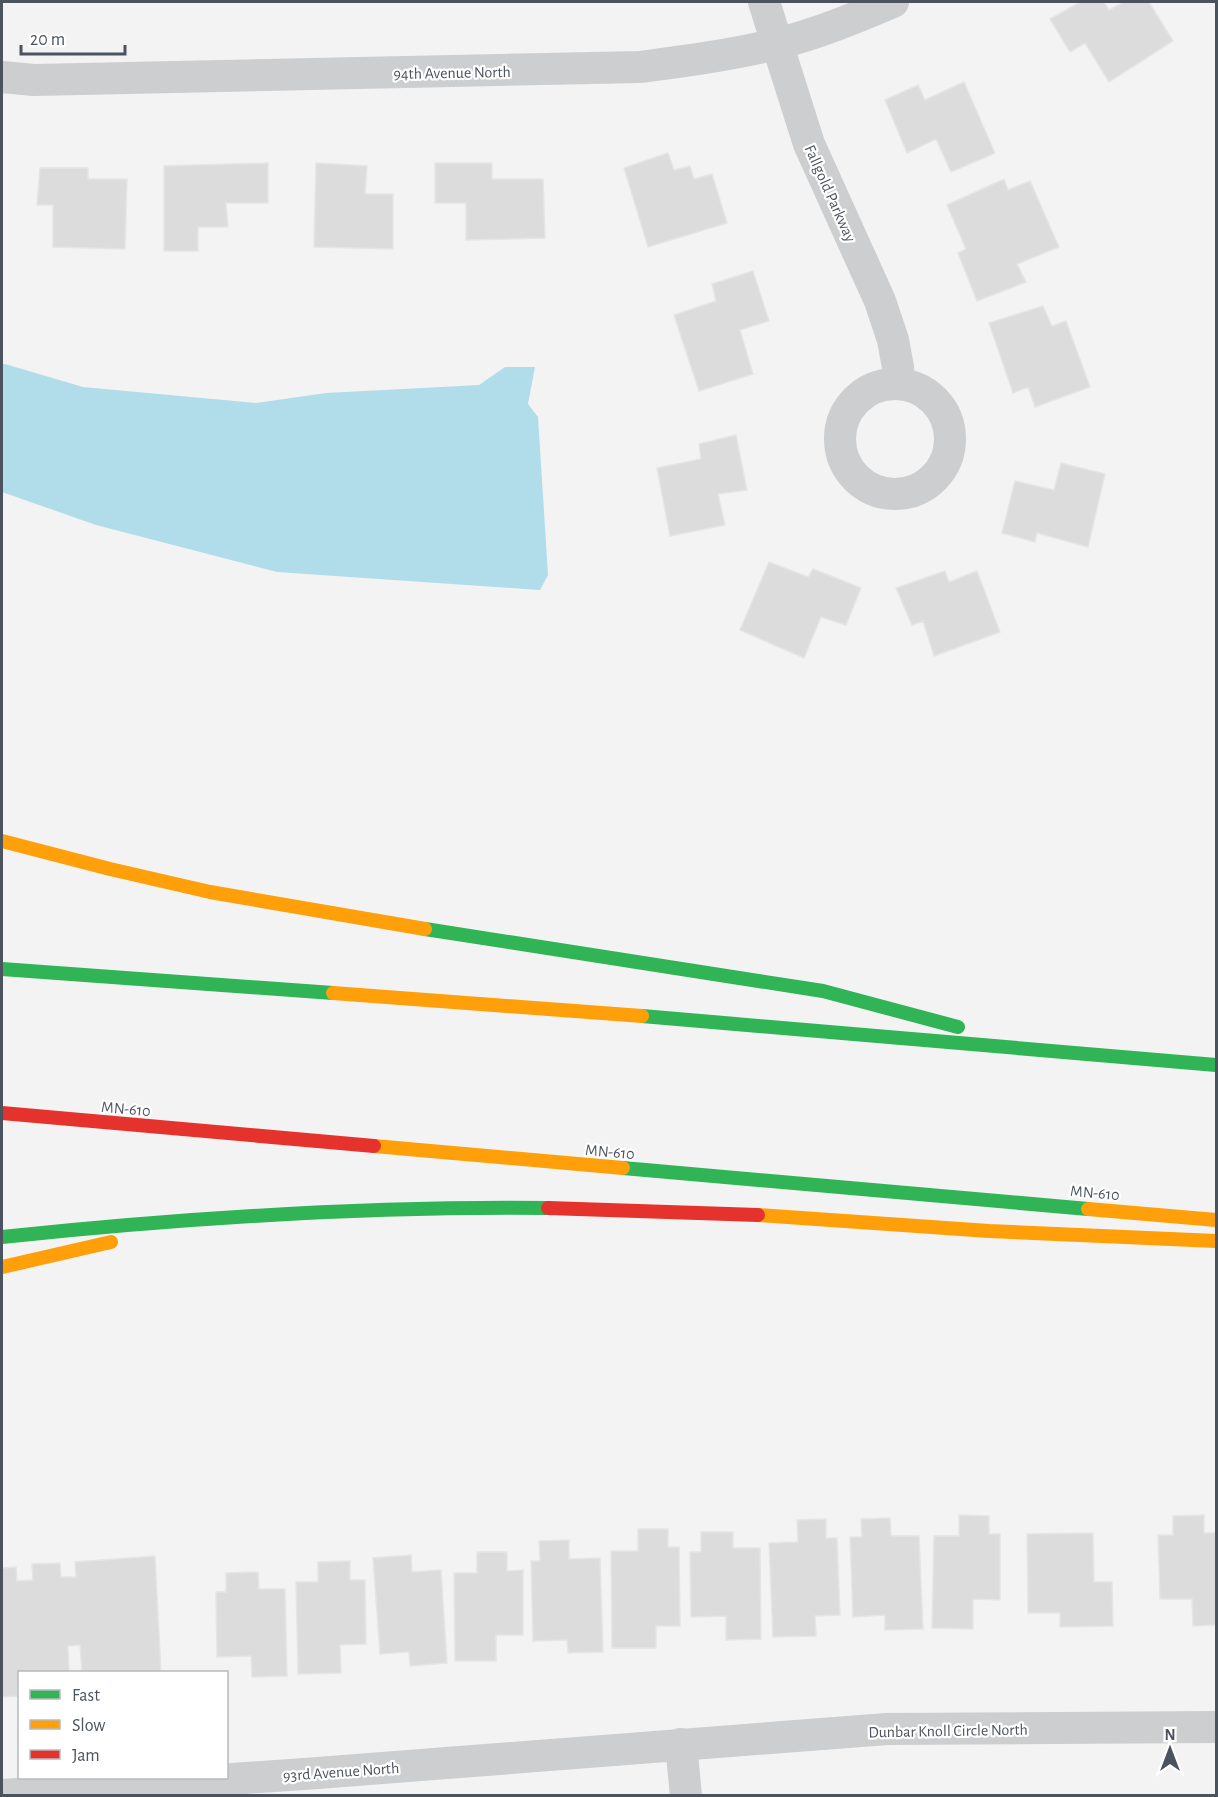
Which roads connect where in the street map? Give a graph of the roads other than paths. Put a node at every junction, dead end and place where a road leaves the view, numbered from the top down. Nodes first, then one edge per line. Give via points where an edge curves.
1 (764, 2) edge
2 (893, 2) edge
3 (776, 44) junction
4 (2, 77) edge
5 (899, 383) dead end
6 (2, 841) edge
7 (7, 969) edge
8 (1041, 1049) junction
9 (1216, 1065) edge
10 (2, 1113) edge
11 (210, 1218) junction
12 (1216, 1220) edge
13 (2, 1237) edge
14 (1216, 1241) edge
15 (2, 1266) edge
16 (1216, 1728) edge
17 (681, 1744) junction
18 (2, 1795) edge
19 (686, 1796) edge

1 - 3 street, Fallgold Parkway
2 - 3 street, 94th Avenue North
3 - 4 street, 94th Avenue North via 640,67 34,80
3 - 5 street, Fallgold Parkway via 809,144 880,302 893,340
6 - 8 highway via 221,894 823,991
7 - 8 highway
8 - 9 highway
10 - 12 highway, MN-610
11 - 13 highway
11 - 14 highway via 465,1207 604,1209
11 - 15 highway
16 - 17 street, Dunbar Knoll Circle North via 887,1729
17 - 18 street, 93rd Avenue North
17 - 19 street

